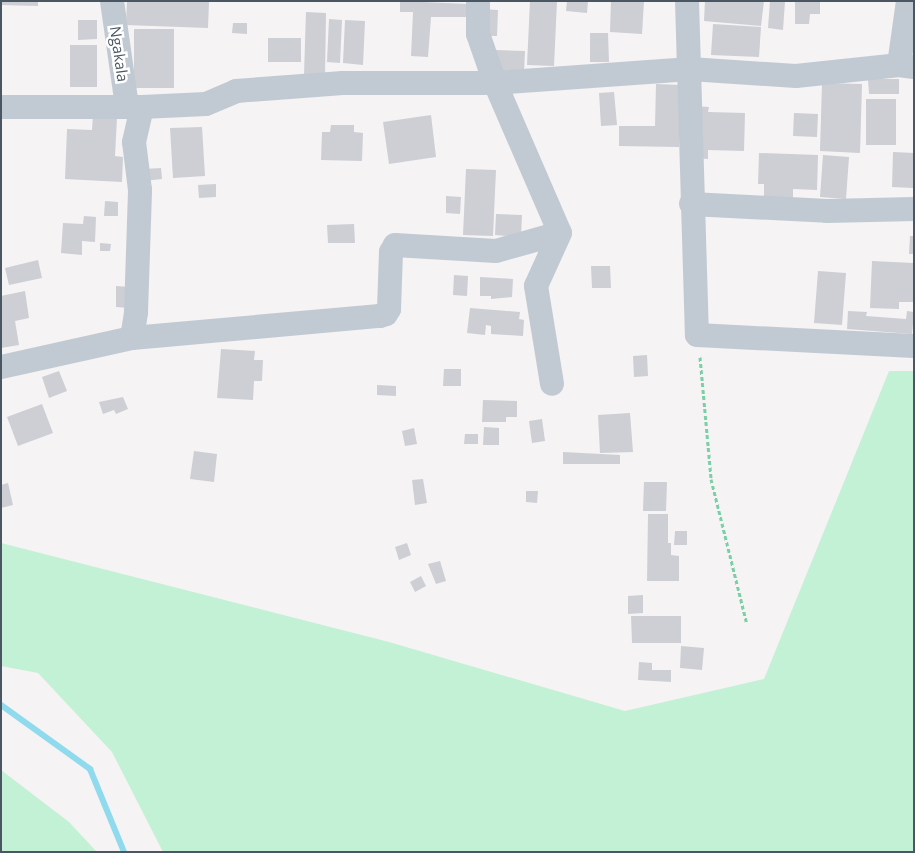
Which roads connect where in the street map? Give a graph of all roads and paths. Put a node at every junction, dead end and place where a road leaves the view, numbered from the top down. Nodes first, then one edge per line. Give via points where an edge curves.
1 (112, 1) edge
2 (478, 1) edge
3 (687, 1) edge
4 (908, 1) edge
5 (906, 66) edge
6 (690, 70) junction
7 (495, 83) junction
8 (1, 107) edge
9 (134, 107) junction
10 (691, 204) junction
11 (914, 209) edge
12 (560, 233) junction
13 (697, 335) junction
14 (132, 338) junction
15 (914, 346) edge
16 (1, 367) edge
17 (552, 384) dead end
18 (747, 624) dead end

1 - 9 street, Ngakala
2 - 7 street via 478,34
3 - 6 street
4 - 5 street
5 - 6 street via 796,76
6 - 7 street
6 - 10 street
7 - 9 street via 343,83 236,91 206,104
7 - 12 street
8 - 9 street
9 - 14 street via 134,142 140,190 136,312
10 - 11 street via 826,211
10 - 13 street
12 - 14 street via 496,251 395,245 391,252 389,309 380,316
12 - 17 street via 536,286
13 - 15 street
13 - 18 path via 710,470
14 - 16 street

